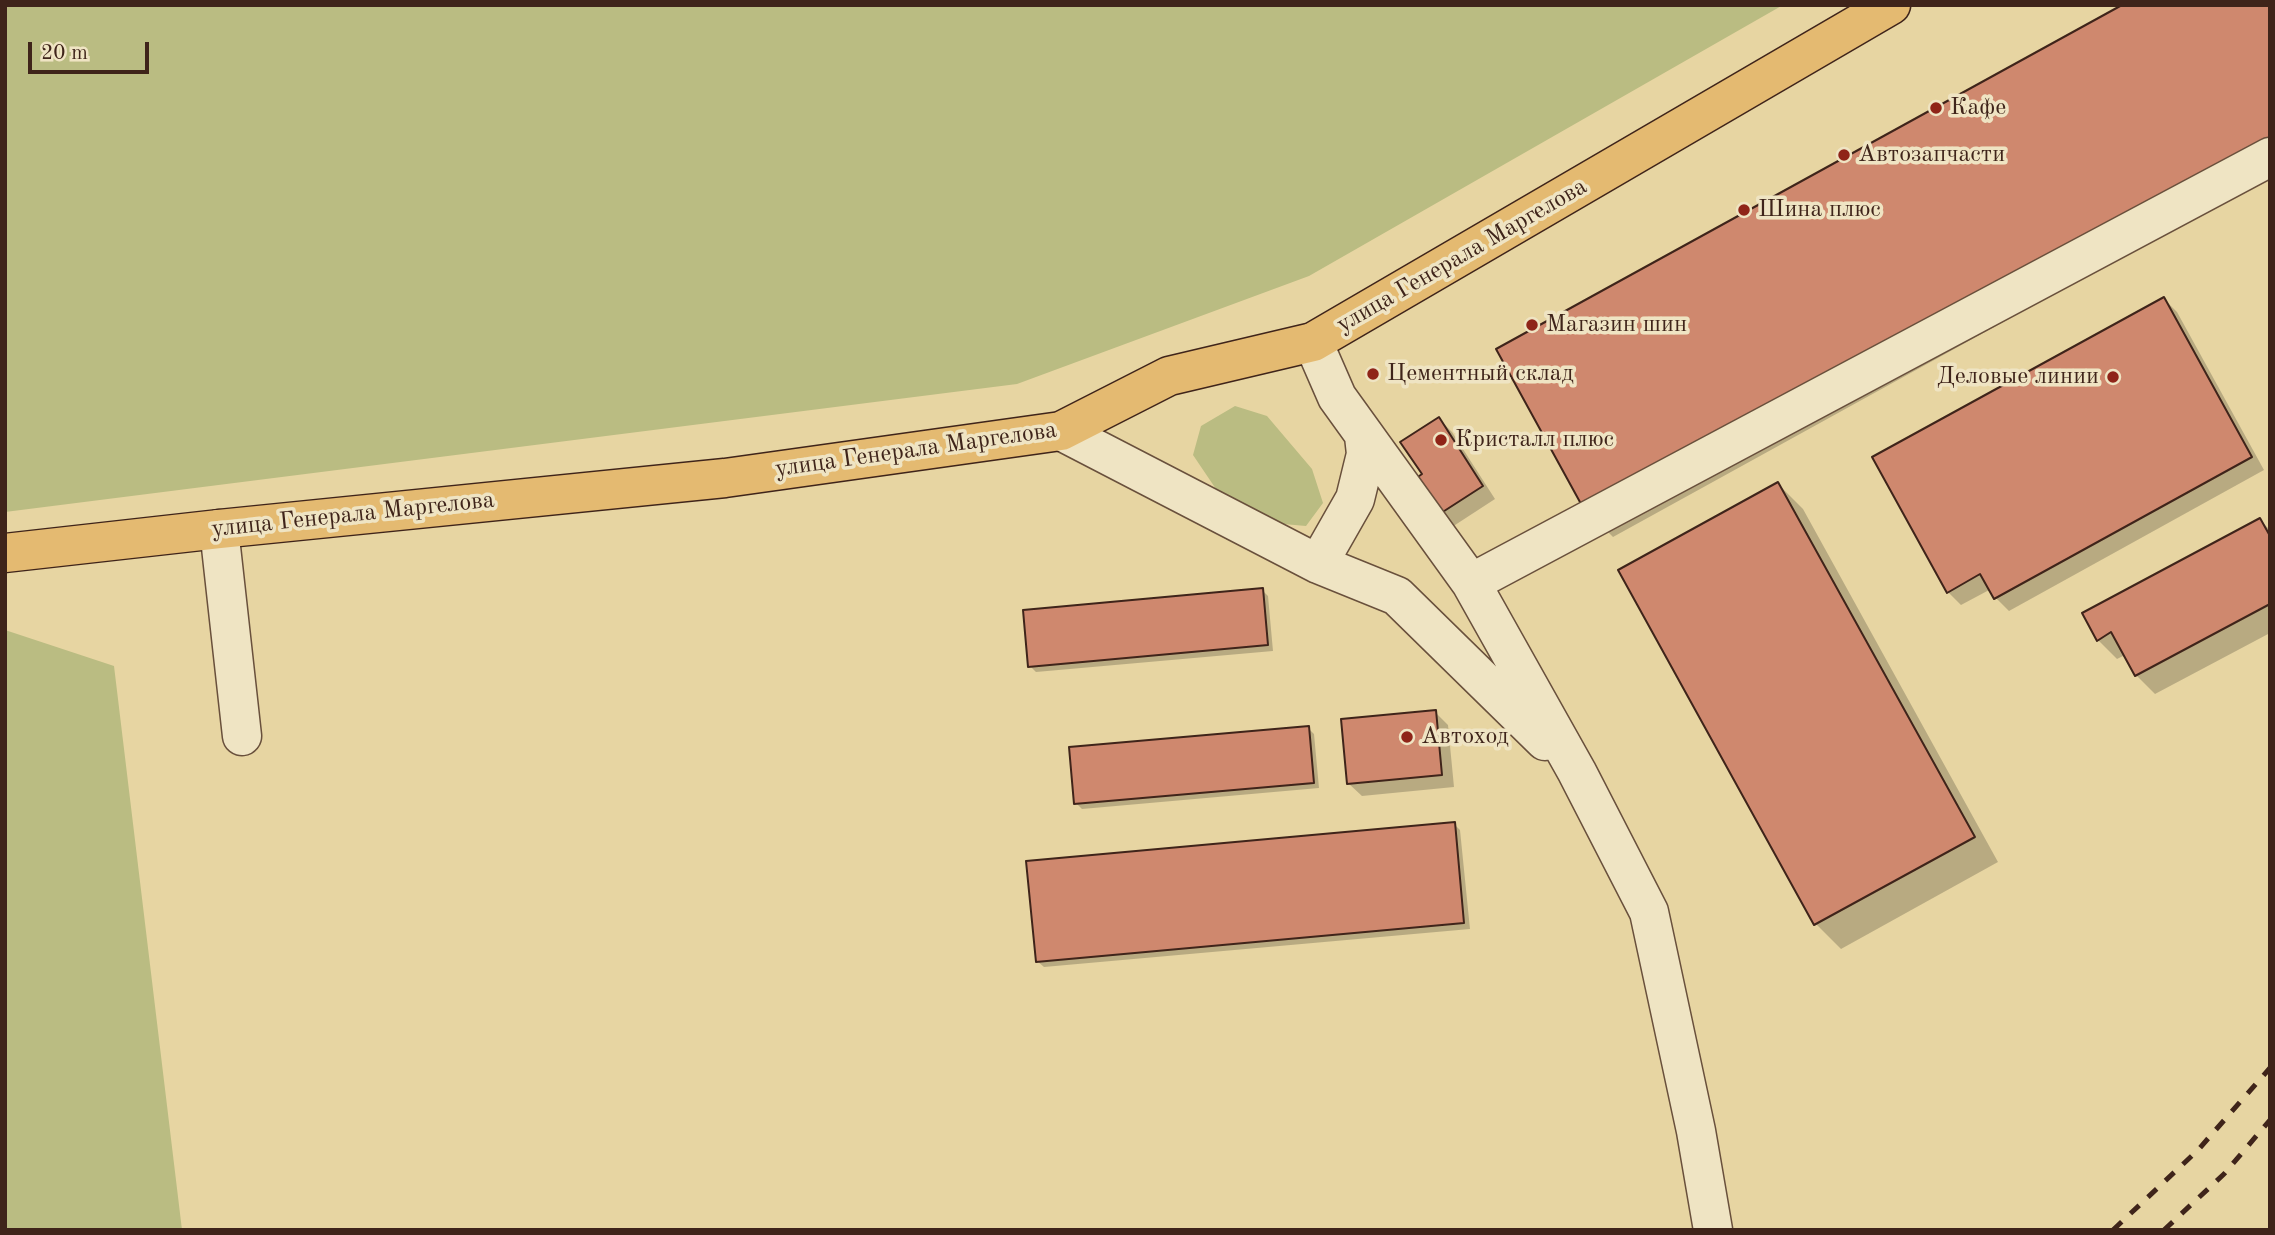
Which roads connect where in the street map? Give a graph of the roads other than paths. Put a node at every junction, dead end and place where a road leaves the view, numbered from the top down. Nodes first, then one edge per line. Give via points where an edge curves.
1 (1891, 5) edge
2 (2270, 157) edge
3 (1313, 342) junction
4 (1062, 431) junction
5 (1364, 436) junction
6 (219, 529) junction
7 (5, 553) edge
8 (1318, 564) junction
9 (1471, 583) junction
10 (242, 736) dead end
11 (1577, 772) junction
12 (1713, 1230) edge

1 - 3 main road, улица Генерала Маргелова
2 - 9 street
3 - 4 main road, улица Генерала Маргелова via 1169,376
3 - 5 street via 1337,397
4 - 6 main road, улица Генерала Маргелова via 725,478
4 - 8 street
5 - 8 street via 1366,454 1355,499
5 - 9 street
6 - 7 main road, улица Генерала Маргелова
6 - 10 street
8 - 11 street via 1397,596
9 - 11 street
11 - 12 street via 1650,912

